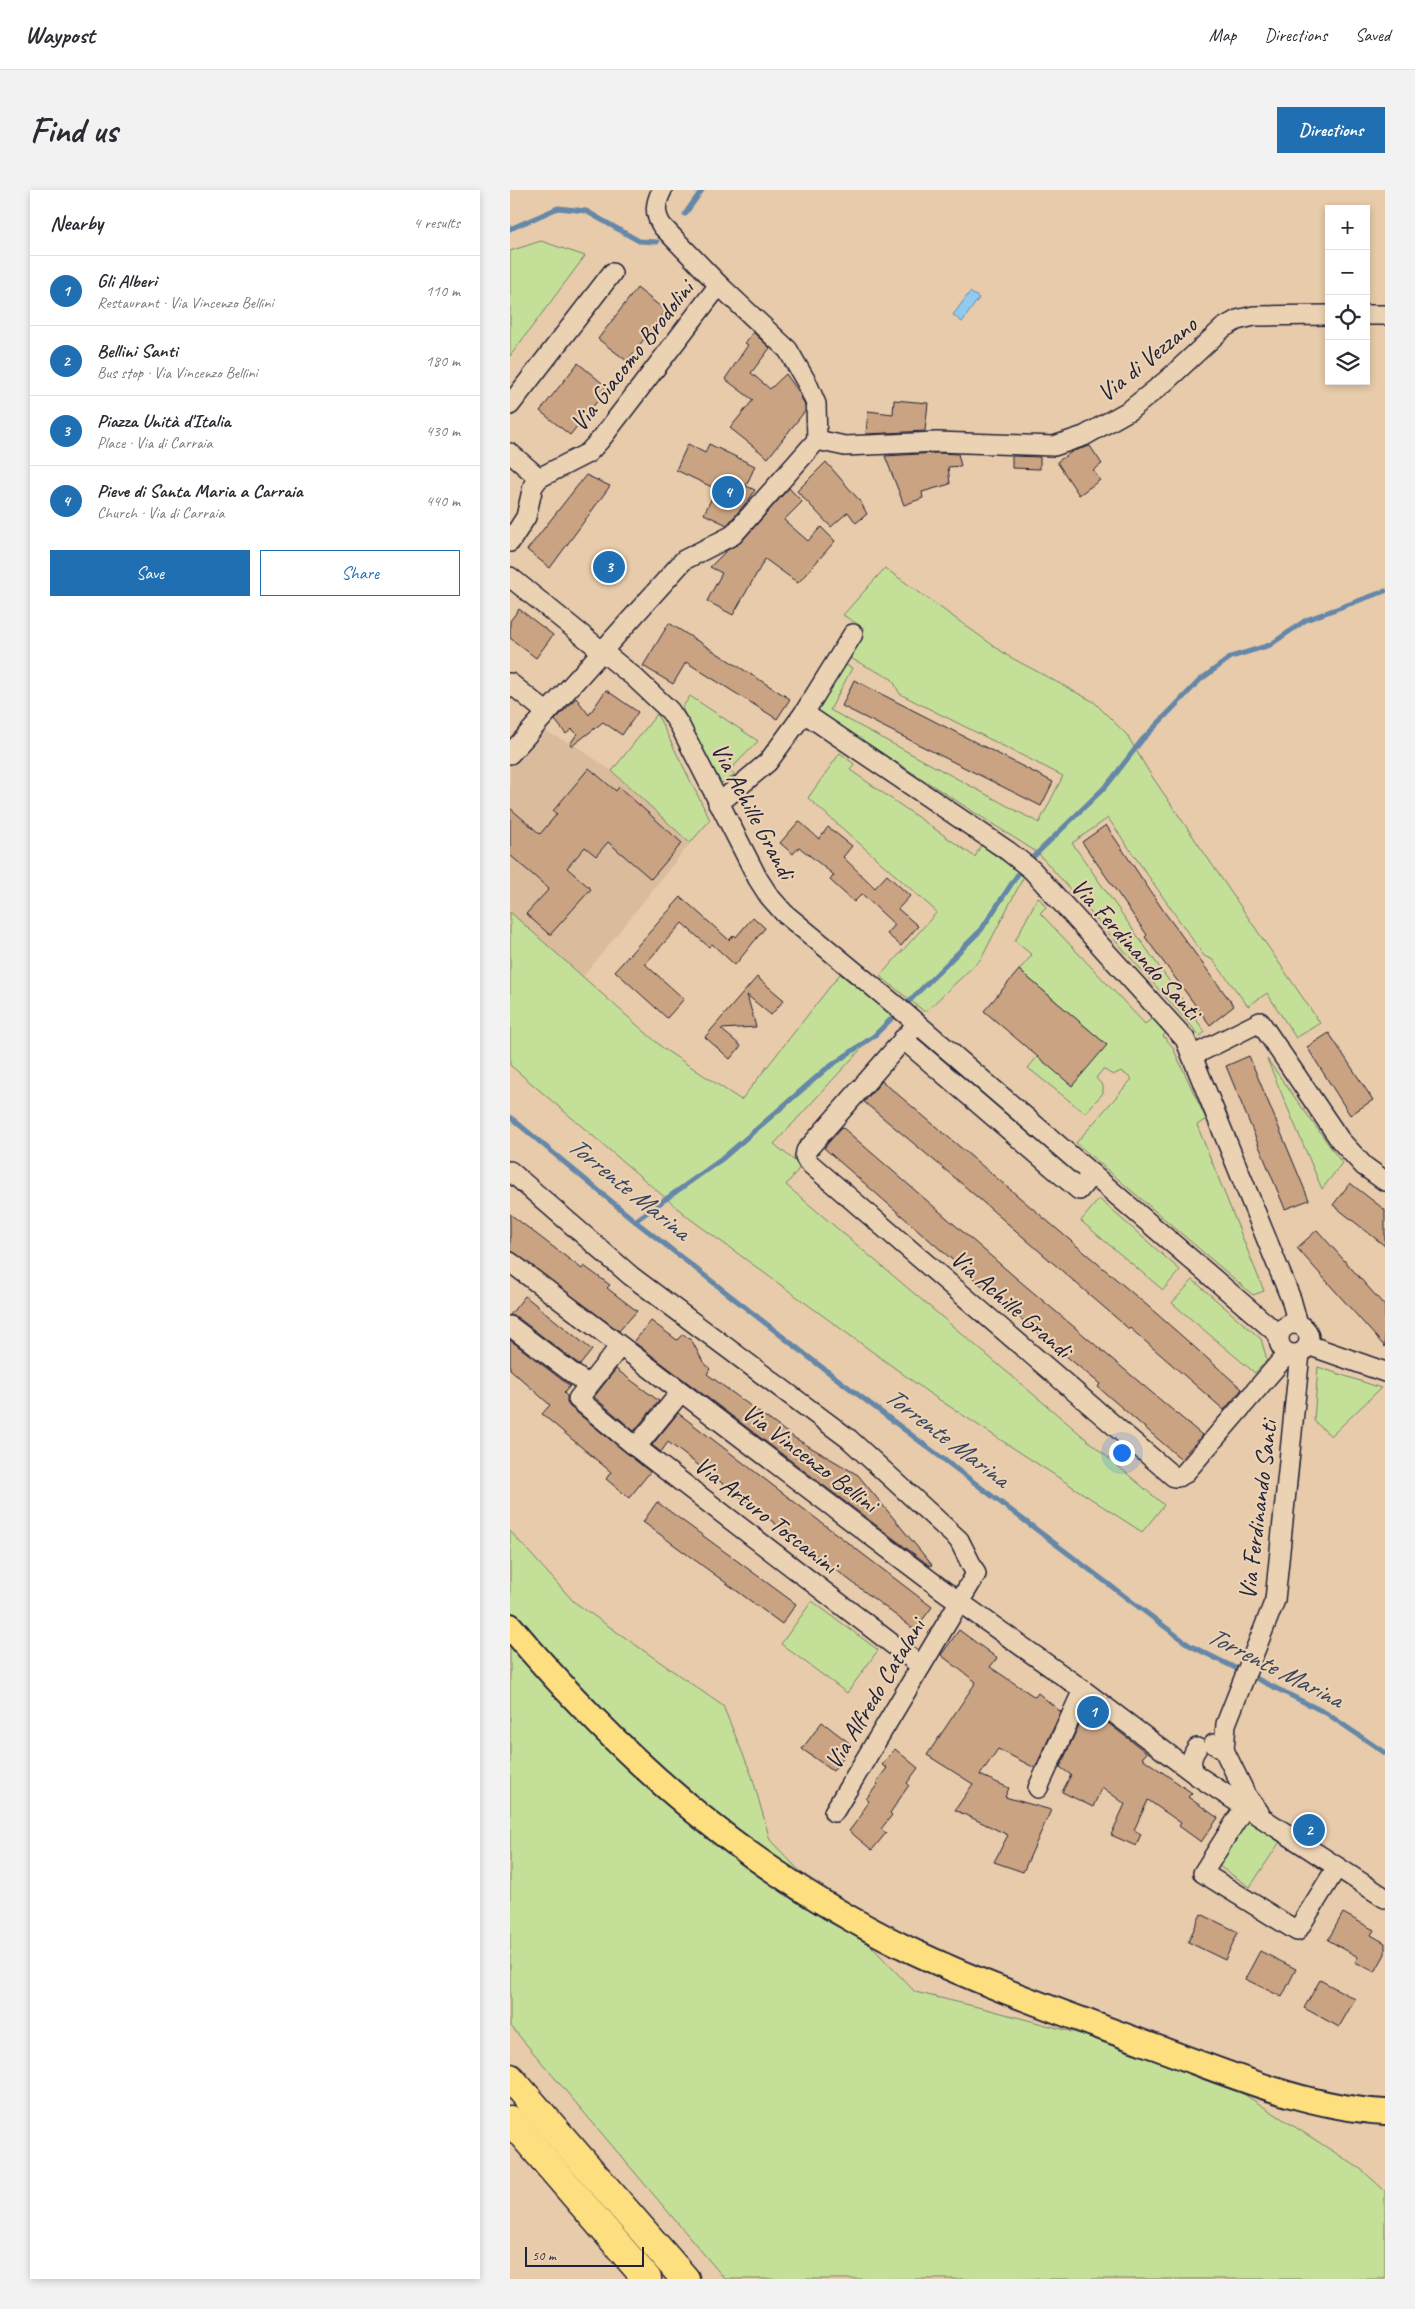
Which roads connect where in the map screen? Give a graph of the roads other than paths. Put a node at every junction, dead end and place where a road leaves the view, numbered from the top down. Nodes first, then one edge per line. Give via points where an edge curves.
1 (662, 190) edge
2 (612, 273) dead end
3 (719, 285) junction
4 (1385, 315) edge
5 (1325, 316) edge
6 (1370, 316) edge
7 (510, 406) edge
8 (510, 435) edge
9 (817, 440) junction
10 (514, 456) edge
11 (539, 478) junction
12 (510, 542) edge
13 (510, 577) edge
14 (853, 634) dead end
15 (602, 652) junction
16 (510, 683) edge
17 (546, 712) junction
18 (804, 713) junction
19 (510, 754) edge
20 (718, 804) junction
21 (911, 1019) junction
22 (903, 1039) junction
23 (1192, 1056) junction
24 (510, 1171) edge
25 (1092, 1174) junction
26 (1385, 1181) edge
27 (510, 1262) edge
28 (1298, 1324) junction
29 (510, 1326) edge
30 (1279, 1335) junction
31 (620, 1346) junction
32 (1299, 1350) junction
33 (1385, 1372) edge
34 (588, 1385) junction
35 (681, 1392) junction
36 (636, 1447) junction
37 (960, 1603) junction
38 (510, 1626) edge
39 (921, 1666) junction
40 (1084, 1690) junction
41 (1159, 1748) junction
42 (1214, 1749) junction
43 (1199, 1777) junction
44 (1038, 1788) dead end
45 (1244, 1808) junction
46 (834, 1812) dead end
47 (1274, 1827) junction
48 (1337, 1867) junction
49 (1385, 1898) edge
50 (510, 2078) edge
51 (1385, 2112) edge
52 (510, 2120) edge
53 (647, 2279) edge
54 (685, 2279) edge

1 - 3 street via 656,201 656,217
2 - 7 street
3 - 9 street via 788,350 816,404
3 - 11 street, Via Giacomo Brodolini via 601,439 580,458
4 - 6 street
5 - 9 street, Via di Vezzano via 1254,316 1237,320 1223,328 1130,410 1084,436 1054,446 937,442 845,446
8 - 10 street
9 - 15 street via 732,535 684,560
10 - 11 street
11 - 12 street via 533,486 526,517
13 - 15 street, Via Achille Grandi
14 - 18 street
15 - 17 street
15 - 20 street, Via Achille Grandi via 670,711
16 - 17 street
17 - 19 street
18 - 20 street via 768,762
18 - 23 street, Via Ferdinando Santi via 1032,870 1185,1039
20 - 21 street, Via Achille Grandi via 769,896 784,913
21 - 22 street, Via Achille Grandi
21 - 25 street, Via Achille Grandi
22 - 25 street via 1080,1190
22 - 32 street, Via Achille Grandi via 806,1151 806,1160 1170,1475 1178,1477 1184,1474
23 - 26 street via 1260,1022 1340,1140 1364,1166
23 - 28 street, Via Ferdinando Santi via 1291,1299
24 - 37 street, Via Alfredo Catalani via 631,1276 849,1439 959,1540 976,1574
25 - 30 street, Via Achille Grandi
27 - 31 street, Via Vincenzo Bellini
28 - 30 street via 1284,1327
28 - 32 street, Via Ferdinando Santi via 1307,1330 1310,1340
29 - 34 street
30 - 32 street via 1280,1344
31 - 34 street
31 - 35 street, Via Vincenzo Bellini
32 - 33 street
32 - 42 street, Via Ferdinando Santi via 1278,1582 1271,1614
34 - 36 street, Via Arturo Toscanini via 578,1399
35 - 36 street
35 - 37 street, Via Vincenzo Bellini
36 - 39 street, Via Arturo Toscanini
37 - 39 street, Via Alfredo Catalani
37 - 40 street, Via Vincenzo Bellini
38 - 51 main road via 580,1706 664,1788 778,1874 837,1912 970,1977 1243,2079 1312,2102
39 - 46 street, Via Alfredo Catalani
40 - 41 street, Via Vincenzo Bellini
40 - 44 street
41 - 42 street, Via Vincenzo Bellini via 1181,1753
41 - 43 street, Via Vincenzo Bellini
42 - 43 street via 1193,1753 1191,1765
42 - 43 street via 1228,1766 1222,1776 1212,1780
42 - 47 street, Via Vincenzo Bellini via 1246,1795
43 - 45 street, Via Vincenzo Bellini
45 - 47 street, Via Vincenzo Bellini
45 - 48 street via 1202,1873 1297,1931
47 - 48 street, Via Vincenzo Bellini
48 - 49 street, Via Vincenzo Bellini
50 - 54 highway
52 - 53 highway

